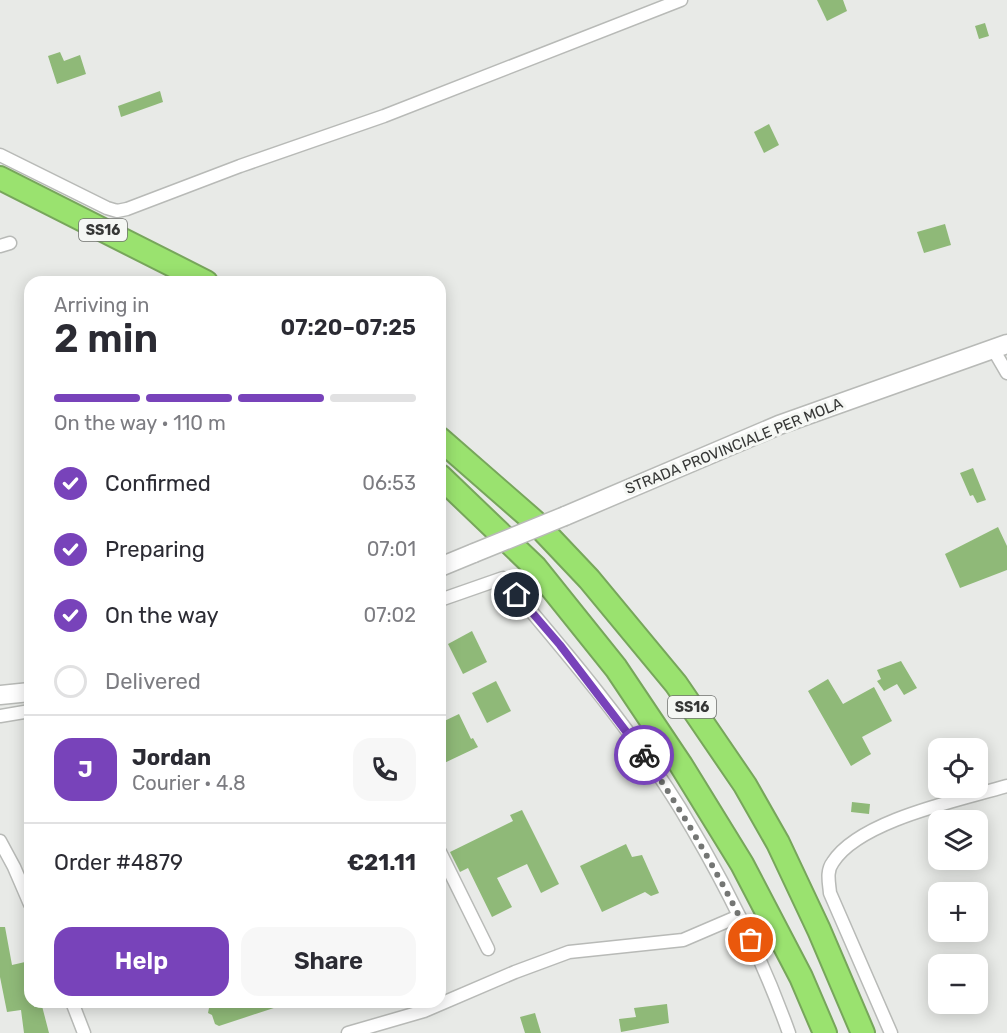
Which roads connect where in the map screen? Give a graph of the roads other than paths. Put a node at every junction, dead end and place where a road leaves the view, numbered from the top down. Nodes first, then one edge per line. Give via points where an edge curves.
1 (681, 0) edge
2 (0, 155) edge
3 (0, 178) edge
4 (0, 193) edge
5 (162, 276) edge
6 (194, 276) edge
7 (1000, 346) edge
8 (1007, 373) edge
9 (446, 444) edge
10 (446, 482) edge
11 (446, 565) edge
12 (446, 598) edge
13 (24, 693) edge
14 (0, 695) edge
15 (24, 712) edge
16 (0, 716) edge
17 (1007, 786) edge
18 (0, 842) edge
19 (446, 864) edge
20 (24, 890) edge
21 (739, 916) junction
22 (488, 949) dead end
23 (446, 1002) edge
24 (74, 1008) edge
25 (431, 1008) edge
26 (84, 1033) edge
27 (348, 1033) edge
28 (789, 1033) edge
29 (825, 1033) edge
30 (863, 1033) edge
31 (891, 1033) edge

1 - 2 street via 384,116 127,209 107,208
3 - 6 highway, SS16
4 - 5 highway, SS16
7 - 8 street
7 - 11 street, STRADA PROVINCIALE PER MOLA, bridge via 779,425
9 - 30 highway, SS16 via 535,522 627,623 676,684 745,785 778,843
10 - 29 highway, SS16 via 535,567 616,668 742,864 801,977
12 - 21 street via 502,578 560,645 638,747 680,808
13 - 14 street
15 - 16 street
17 - 31 street via 887,822 842,851 831,863 830,893
18 - 20 street
19 - 22 street
21 - 23 street via 683,940 569,952
21 - 28 street
24 - 26 street
25 - 27 street

